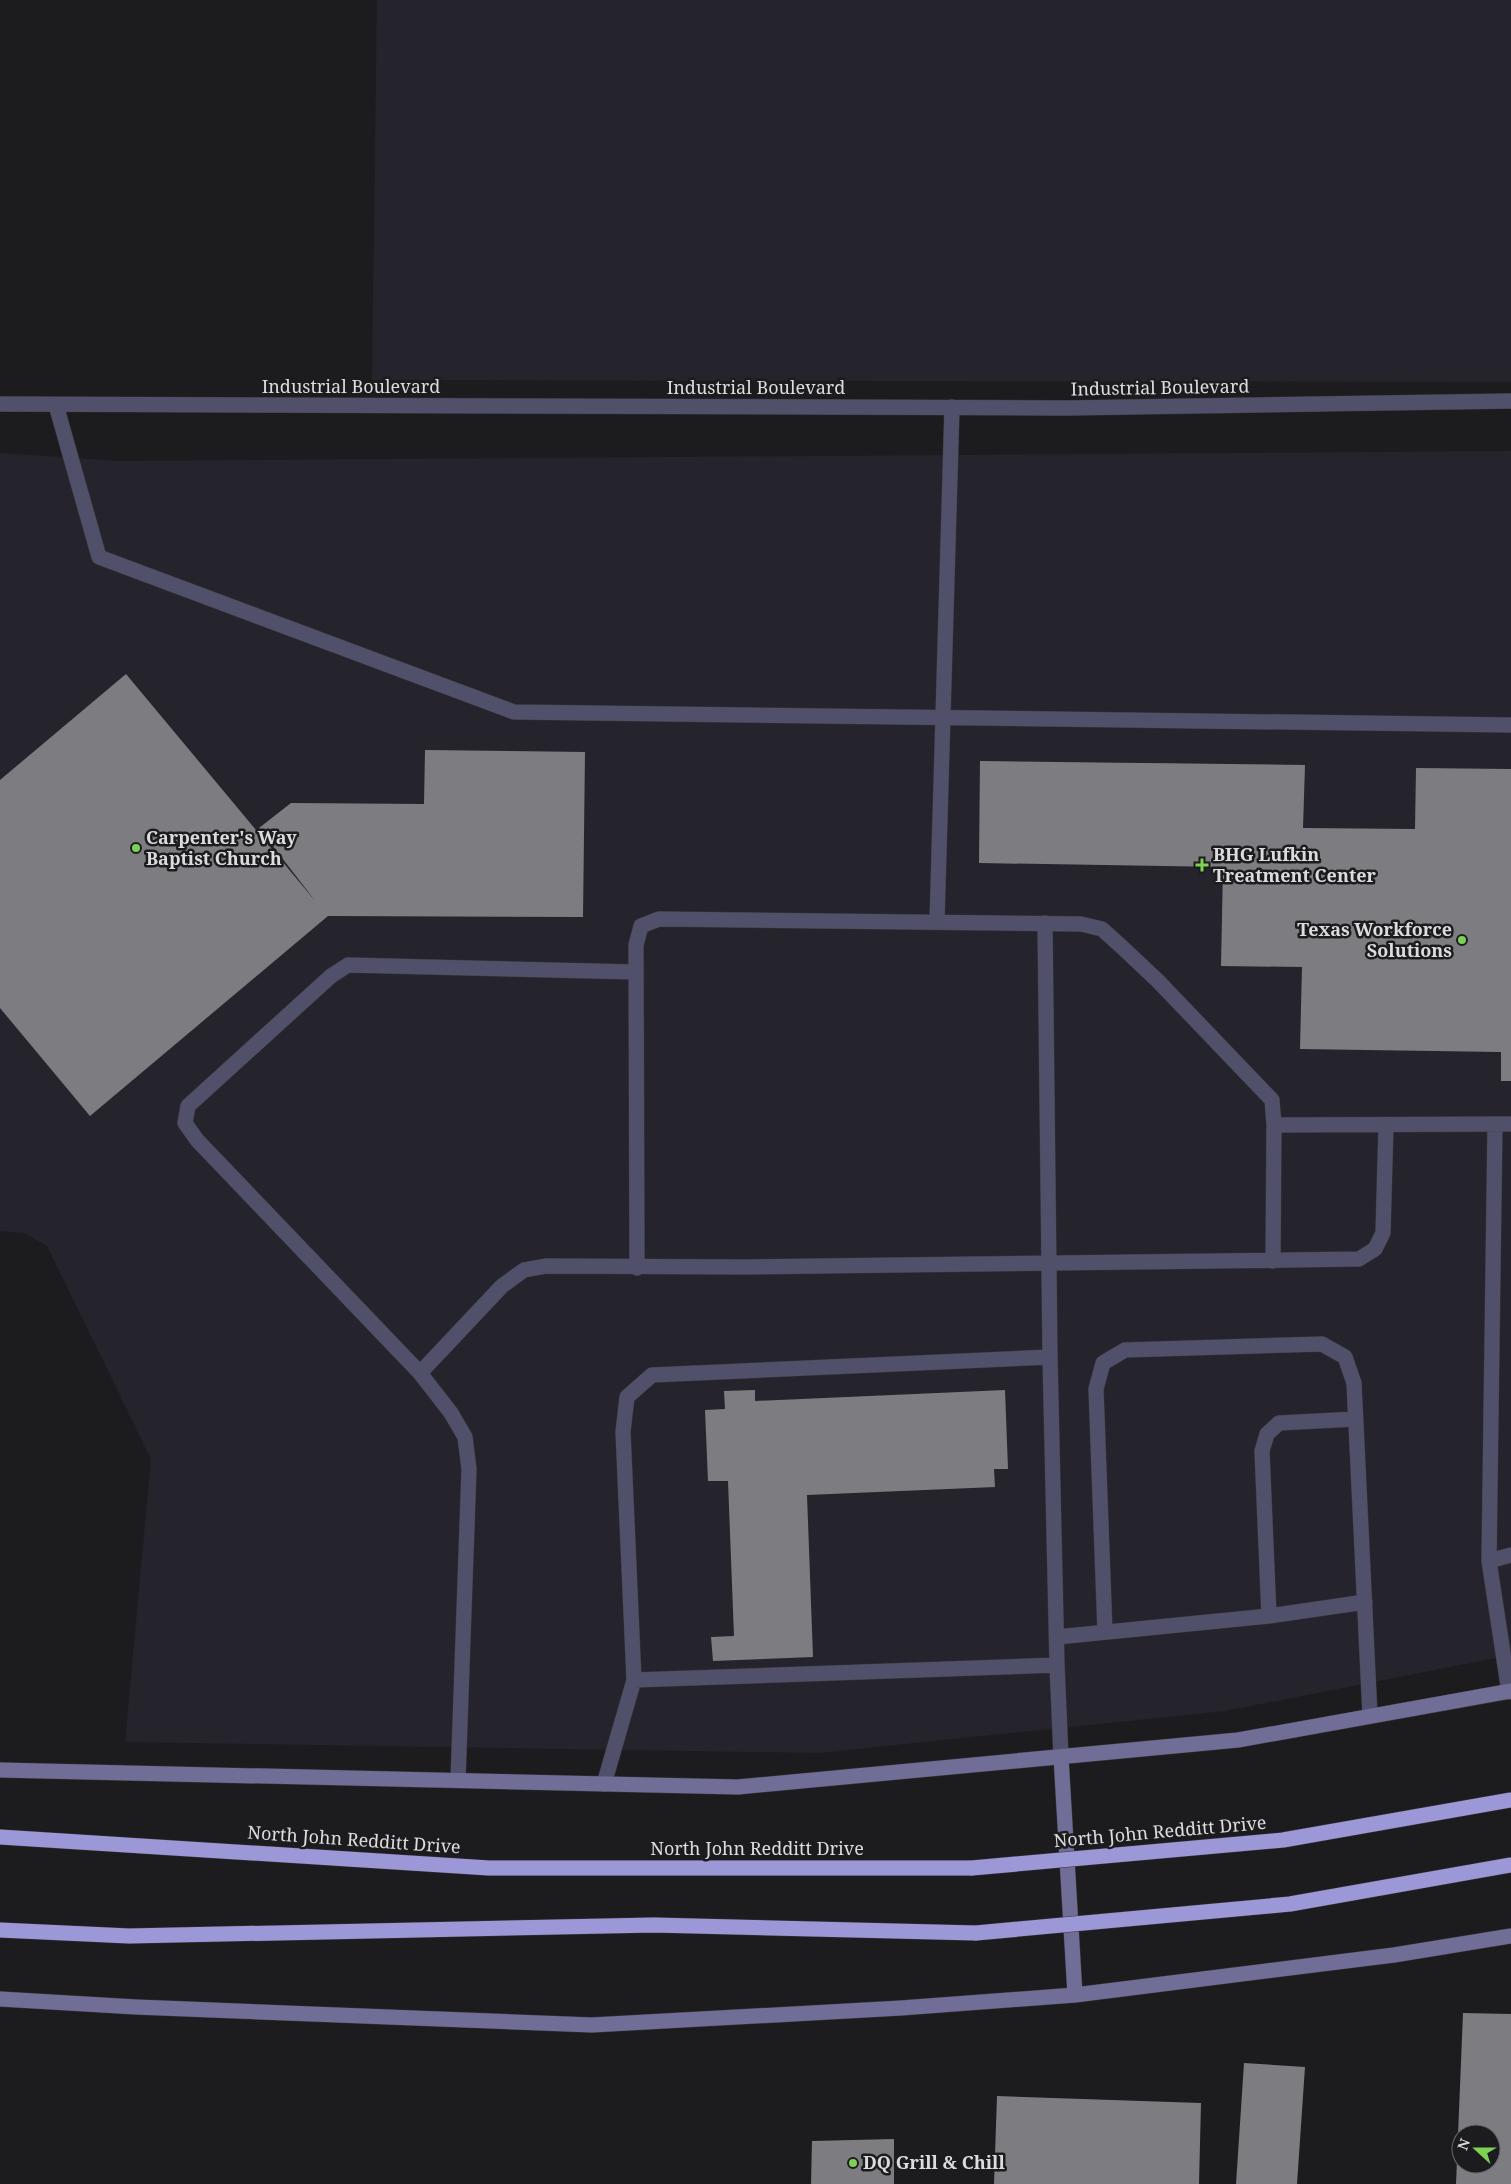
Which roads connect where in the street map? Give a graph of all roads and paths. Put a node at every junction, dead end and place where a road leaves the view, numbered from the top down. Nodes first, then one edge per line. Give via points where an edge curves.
1 (1511, 401) edge
2 (0, 404) edge
3 (56, 405) junction
4 (952, 407) junction
5 (944, 718) junction
6 (1511, 726) edge
7 (937, 921) junction
8 (1045, 923) junction
9 (635, 972) junction
10 (1495, 1124) junction
11 (1511, 1124) edge
12 (1274, 1125) junction
13 (1386, 1125) junction
14 (1273, 1261) junction
15 (1048, 1264) junction
16 (637, 1268) junction
17 (1050, 1357) junction
18 (420, 1373) junction
19 (1356, 1420) junction
20 (1511, 1556) edge
21 (1488, 1561) junction
22 (1365, 1602) junction
23 (1269, 1616) junction
24 (1106, 1632) junction
25 (1057, 1637) junction
26 (1057, 1665) junction
27 (634, 1680) junction
28 (1510, 1692) edge
29 (1370, 1716) junction
30 (1061, 1757) junction
31 (0, 1770) edge
32 (458, 1780) junction
33 (604, 1784) junction
34 (1511, 1800) edge
35 (0, 1837) edge
36 (1511, 1865) edge
37 (0, 1930) edge
38 (1511, 1936) edge
39 (1075, 1995) junction
40 (0, 1998) edge

1 - 4 street, Industrial Boulevard
2 - 3 street, Industrial Boulevard
3 - 4 street, Industrial Boulevard
3 - 5 street via 98,557 514,712
4 - 5 street
5 - 6 street
5 - 7 street
7 - 8 street
7 - 9 street via 659,919 641,926 636,945
8 - 12 street via 1081,924 1102,929 1158,981 1267,1093 1272,1100
8 - 15 street
9 - 16 street
9 - 18 street via 348,965 331,976 188,1106 185,1122 197,1140
10 - 11 street
10 - 13 street
10 - 21 street
12 - 13 street
12 - 14 street
13 - 14 street via 1383,1233 1374,1249 1359,1259
14 - 15 street
15 - 16 street
15 - 17 street
16 - 18 street via 546,1266 524,1270 502,1286
17 - 25 street
17 - 27 street via 652,1375 627,1397 623,1432
18 - 32 street via 465,1437 469,1469
19 - 22 street
19 - 23 street via 1279,1423 1267,1434 1262,1451
19 - 24 street via 1354,1383 1345,1357 1322,1344 1125,1350 1102,1363 1096,1389
20 - 21 street
21 - 28 street
22 - 23 street
22 - 29 street
23 - 24 street
24 - 25 street
25 - 26 street
26 - 27 street
26 - 30 street
27 - 33 street
28 - 29 street
29 - 30 street via 1238,1740
30 - 33 street via 738,1787
30 - 39 street
31 - 32 street
32 - 33 street
34 - 35 highway, North John Redditt Drive, bridge via 1282,1840 972,1868 489,1868
36 - 37 highway, bridge via 1290,1904 976,1932 654,1925 130,1936
38 - 39 street via 1394,1955
39 - 40 street via 592,2025 136,2007

